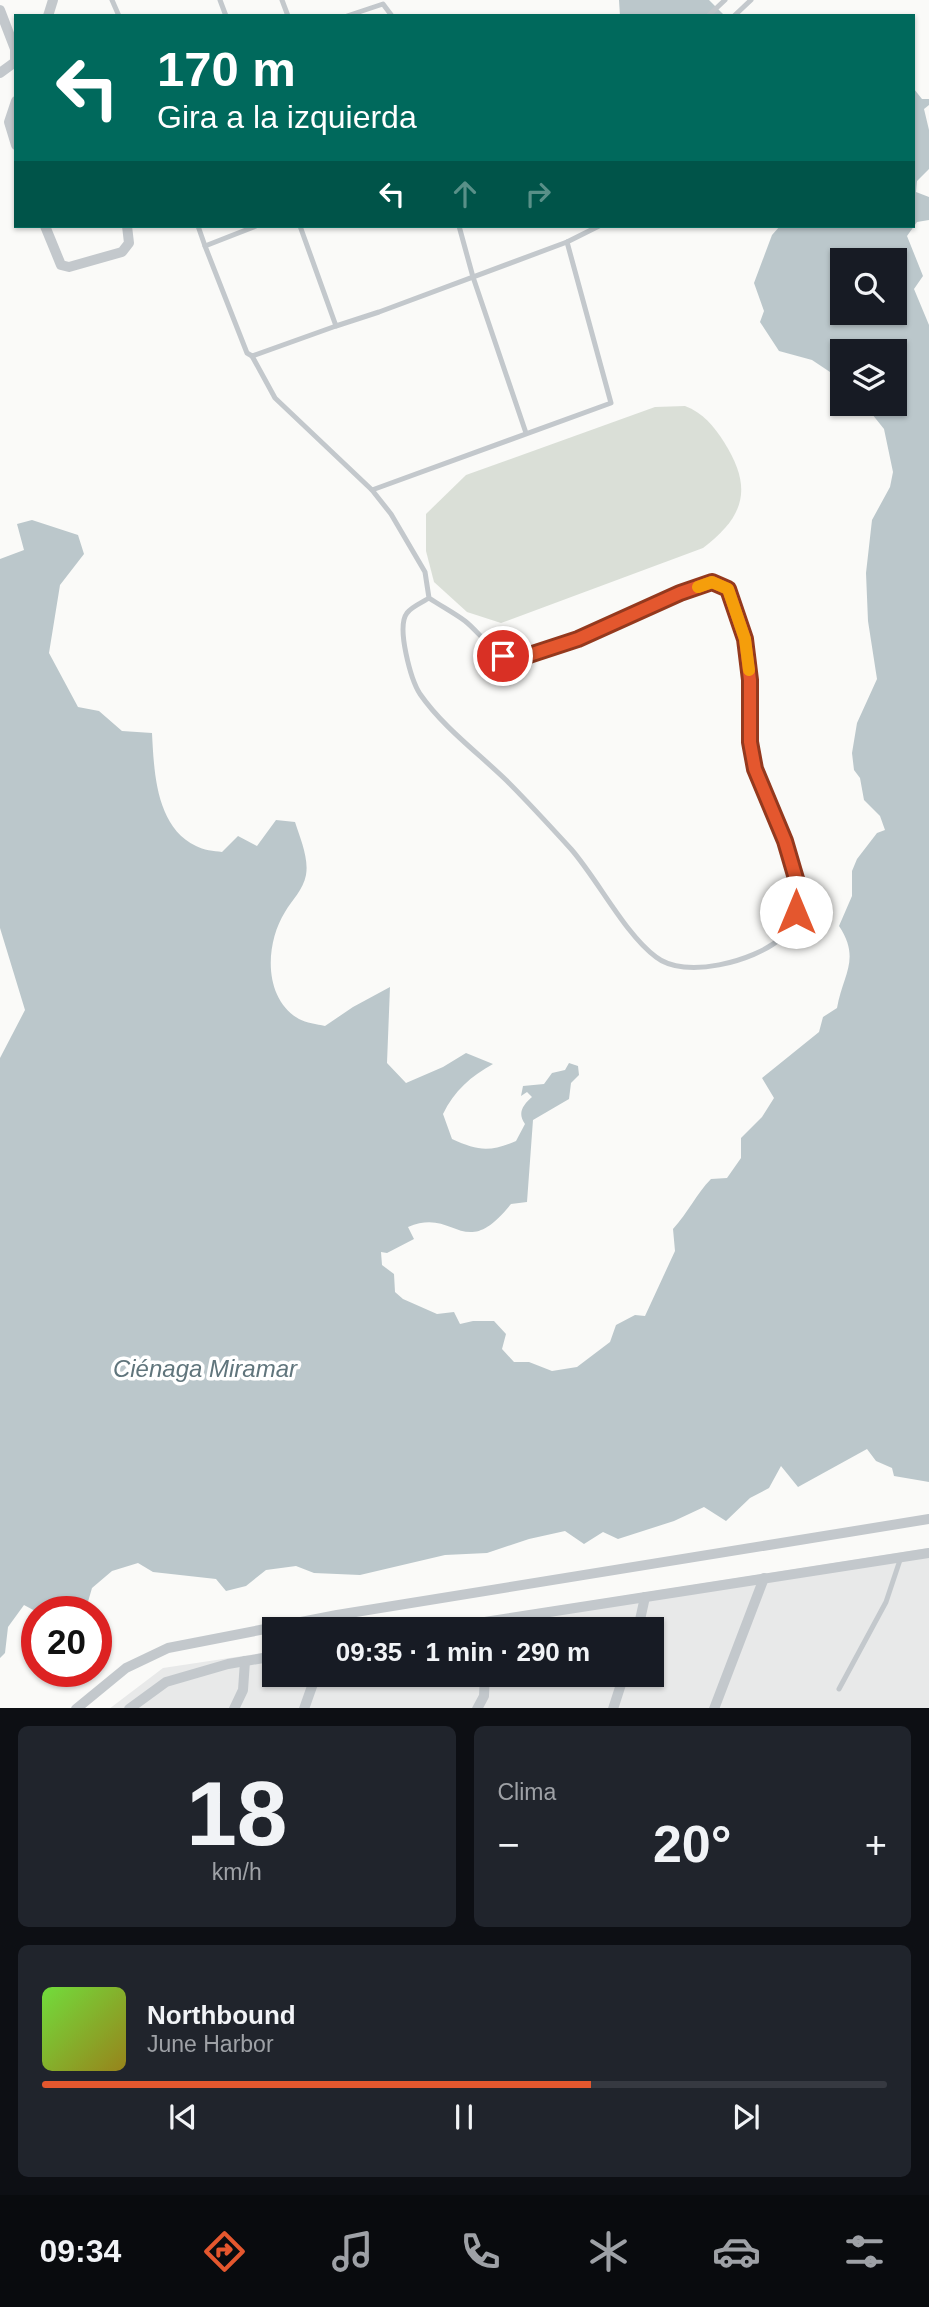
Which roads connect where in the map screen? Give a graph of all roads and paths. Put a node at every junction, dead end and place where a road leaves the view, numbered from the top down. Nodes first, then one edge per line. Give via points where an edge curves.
1 (393, 0) edge
2 (725, 0) edge
3 (751, 0) edge
4 (383, 4) junction
5 (0, 10) edge
6 (353, 14) edge
7 (390, 14) edge
8 (710, 14) edge
9 (736, 14) edge
10 (14, 46) edge
11 (14, 107) edge
12 (14, 138) edge
13 (46, 228) edge
14 (127, 228) edge
15 (199, 228) edge
16 (251, 228) edge
17 (301, 228) edge
18 (460, 228) edge
19 (595, 228) edge
20 (567, 242) junction
21 (205, 246) junction
22 (473, 277) junction
23 (336, 326) junction
24 (253, 356) junction
25 (526, 433) junction
26 (372, 490) junction
27 (429, 598) junction
28 (929, 1519) edge
29 (929, 1553) edge
30 (901, 1557) junction
31 (764, 1578) junction
32 (645, 1597) junction
33 (528, 1617) edge
34 (641, 1617) edge
35 (262, 1658) edge
36 (245, 1661) junction
37 (312, 1687) edge
38 (484, 1687) edge
39 (620, 1687) edge
40 (839, 1689) dead end
41 (77, 1708) edge
42 (130, 1708) edge
43 (234, 1708) edge
44 (304, 1708) edge
45 (478, 1708) edge
46 (614, 1708) edge
47 (715, 1708) edge

1 - 4 lane
2 - 8 lane
3 - 9 lane
4 - 6 lane
4 - 7 lane
5 - 10 street
11 - 12 street via 9,122
13 - 14 street via 61,265 69,267 122,252 130,243
15 - 21 lane
16 - 21 lane
17 - 23 lane
18 - 22 lane
19 - 20 lane
20 - 22 lane
20 - 25 lane via 611,403
21 - 24 lane via 247,353
22 - 23 lane
22 - 25 lane
23 - 24 lane
24 - 26 lane via 275,398
25 - 26 lane
26 - 27 lane via 425,572
27 - 27 lane via 407,613 402,627 418,691 573,852 657,959 699,968 738,959 782,938 796,912 797,882 755,769 745,639 728,589 712,582 578,639 517,659 503,656 467,622
28 - 41 street via 337,1615 168,1648 126,1668
29 - 30 street
30 - 31 street
30 - 40 lane via 886,1602
31 - 32 street
31 - 47 street
32 - 33 street
32 - 34 street
35 - 36 street
36 - 42 street via 166,1682
36 - 43 street via 243,1690
37 - 44 street
38 - 45 street
39 - 46 street

